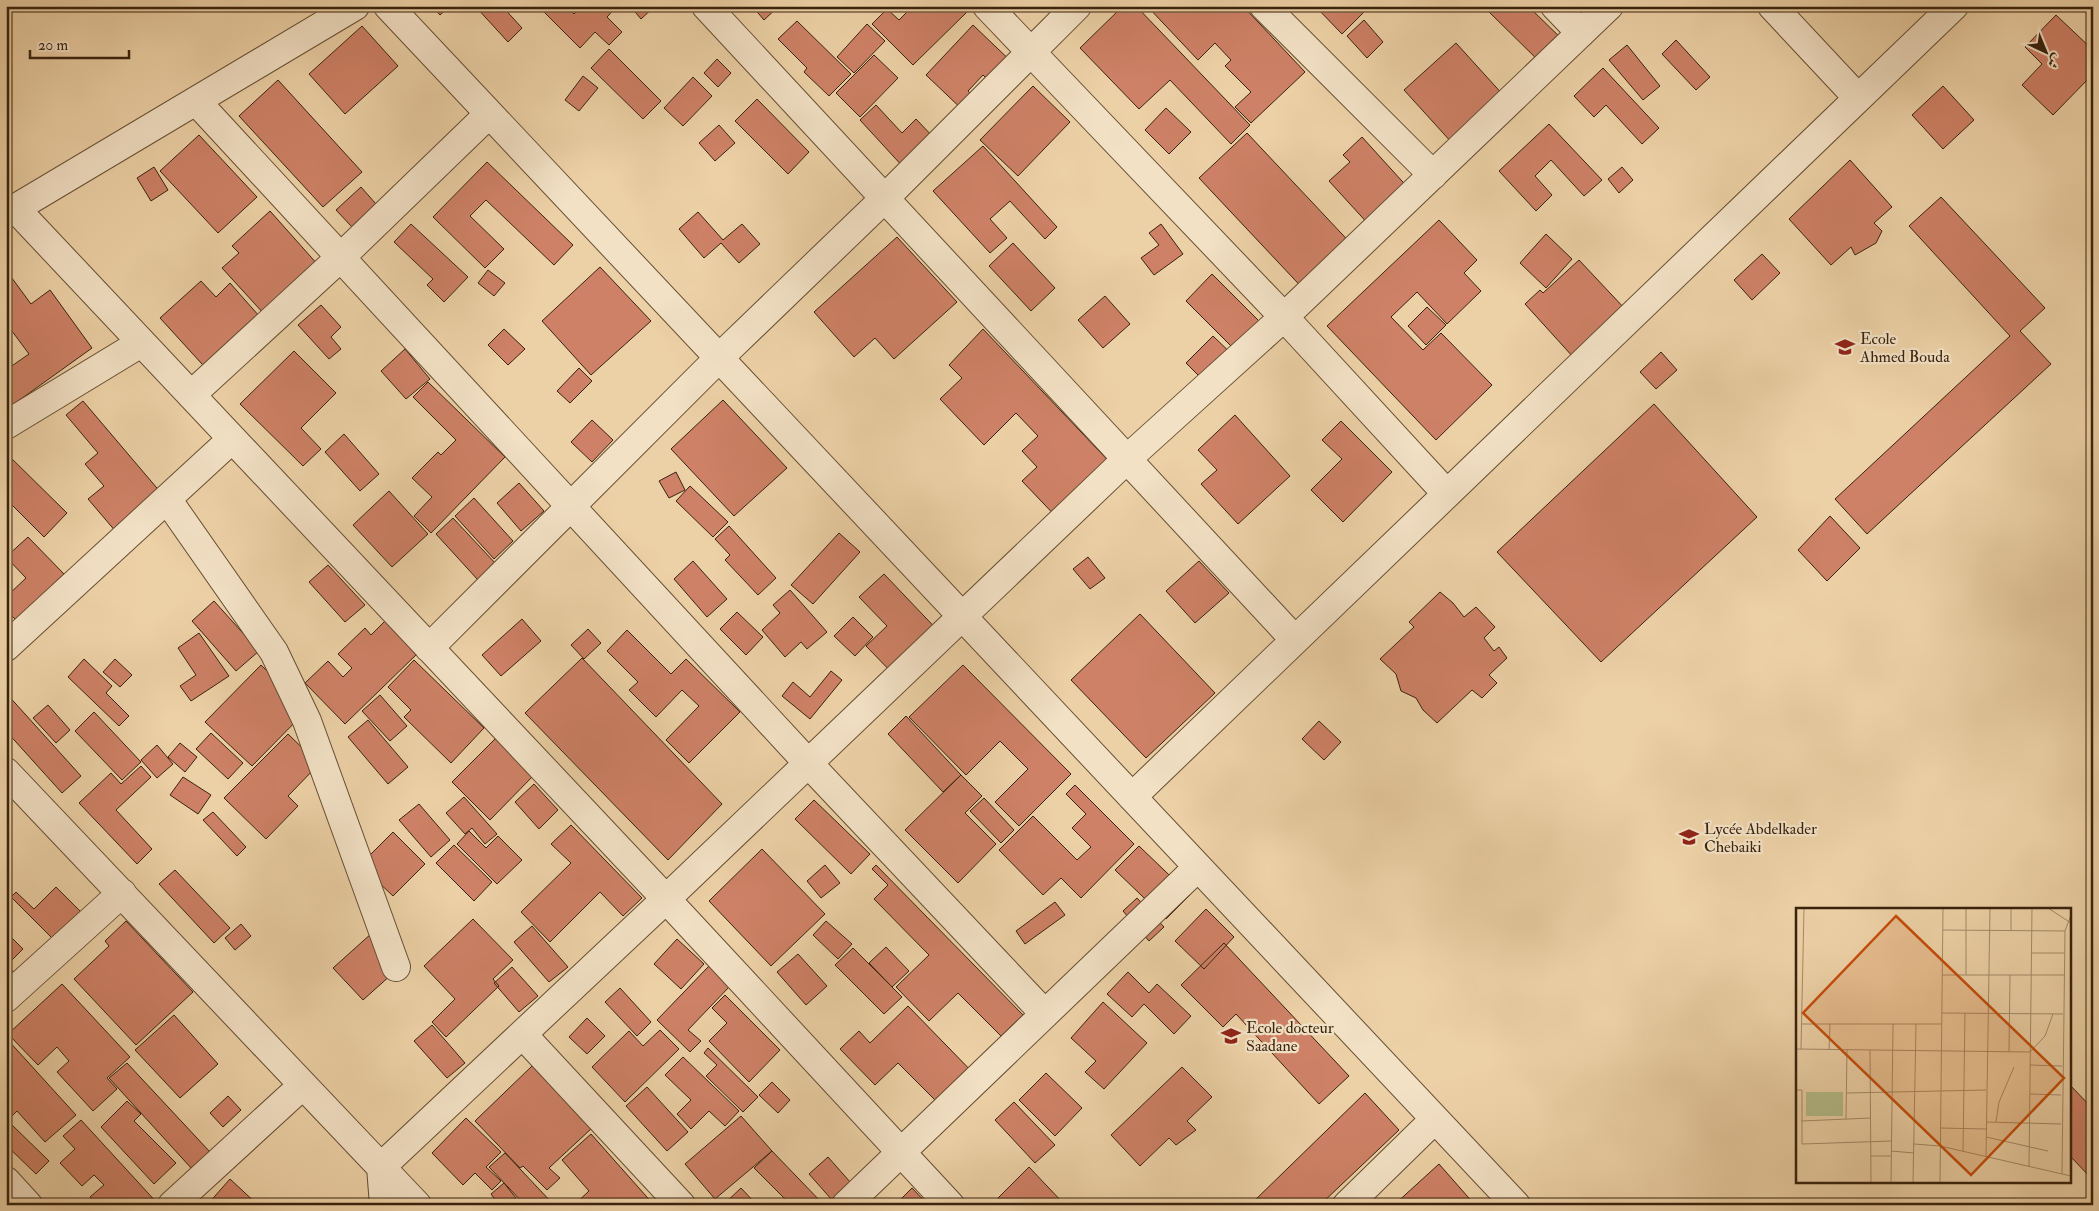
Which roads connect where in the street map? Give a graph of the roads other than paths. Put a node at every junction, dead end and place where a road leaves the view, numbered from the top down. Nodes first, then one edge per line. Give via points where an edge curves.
1 (355, 6) edge
2 (388, 6) edge
3 (706, 6) edge
4 (987, 6) edge
5 (1078, 6) edge
6 (1264, 6) edge
7 (1555, 6) edge
8 (1609, 6) edge
9 (1772, 6) edge
10 (1954, 6) edge
11 (1581, 32) junction
12 (1032, 54) junction
13 (1858, 98) junction
14 (196, 101) junction
15 (489, 114) junction
16 (1433, 175) junction
17 (885, 198) junction
18 (11, 211) edge
19 (341, 257) junction
20 (1284, 317) junction
21 (142, 343) junction
22 (719, 358) junction
23 (191, 395) junction
24 (6, 425) edge
25 (232, 439) junction
26 (1127, 459) junction
27 (1446, 494) junction
28 (167, 499) junction
29 (571, 506) junction
30 (962, 616) junction
31 (1295, 640) junction
32 (6, 647) edge
33 (430, 648) junction
34 (808, 764) junction
35 (6, 772) edge
36 (1132, 797) junction
37 (1198, 867) junction
38 (122, 893) junction
39 (666, 899) junction
40 (396, 967) dead end
41 (6, 998) edge
42 (1045, 1014) junction
43 (523, 1034) junction
44 (304, 1085) junction
45 (1435, 1119) junction
46 (902, 1153) junction
47 (381, 1167) junction
48 (6, 1181) edge
49 (28, 1205) edge
50 (172, 1205) edge
51 (384, 1205) edge
52 (417, 1205) edge
53 (680, 1205) edge
54 (846, 1205) edge
55 (950, 1205) edge
56 (1346, 1205) edge
57 (1516, 1205) edge

1 - 14 street
2 - 15 street
3 - 17 street
4 - 12 street
5 - 12 street
6 - 16 street
7 - 11 street
8 - 11 street
9 - 13 street
10 - 13 street
11 - 16 street
12 - 17 street
12 - 20 street
13 - 27 street
14 - 18 street
14 - 19 street
15 - 19 street
15 - 22 street
16 - 20 street
17 - 22 street
17 - 26 street
18 - 21 street
19 - 23 street
19 - 29 street
20 - 26 street
20 - 27 street
21 - 23 street
21 - 24 street
22 - 29 street
22 - 30 street
23 - 25 street
25 - 28 street
25 - 33 street
26 - 30 street
26 - 31 street
27 - 31 street
28 - 32 street
28 - 40 street via 274,652 307,721
29 - 33 street
29 - 34 street
30 - 34 street
30 - 36 street
31 - 36 street
33 - 39 street
34 - 39 street
34 - 42 street
35 - 38 street
36 - 37 street
37 - 42 street
37 - 45 street
38 - 41 street
38 - 44 street
39 - 43 street
39 - 46 street
42 - 46 street
43 - 47 street
43 - 53 street
44 - 47 street
44 - 50 street
45 - 56 street
45 - 57 street
46 - 54 street
46 - 55 street
47 - 51 street
47 - 52 street
48 - 49 street

